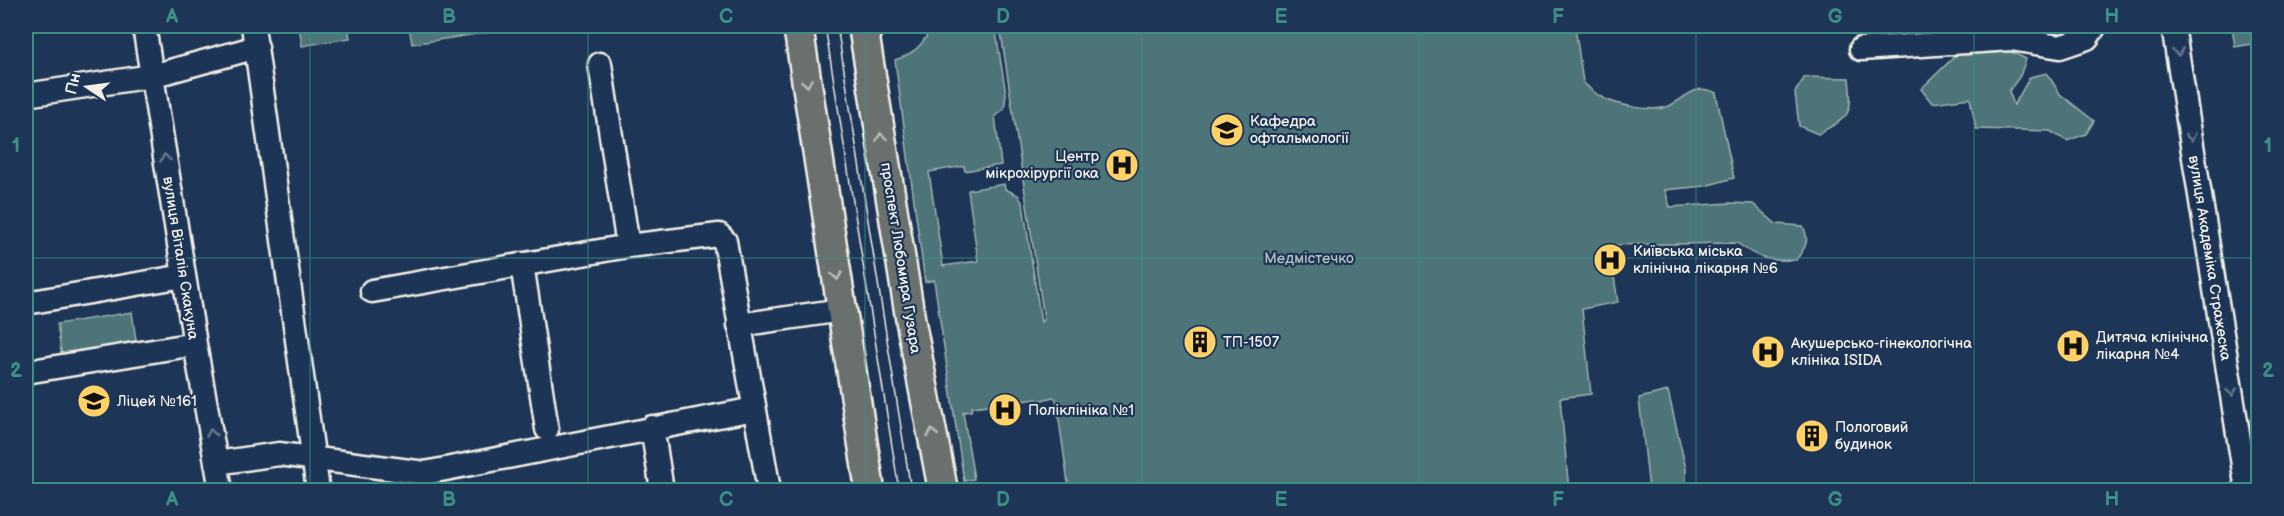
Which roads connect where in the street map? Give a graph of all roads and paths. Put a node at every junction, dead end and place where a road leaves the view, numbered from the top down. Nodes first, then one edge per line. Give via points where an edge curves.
1 (144, 26) edge
2 (798, 26) edge
3 (863, 26) edge
4 (2095, 26) edge
5 (2173, 26) edge
6 (255, 36) edge
7 (1862, 49) dead end
8 (600, 64) dead end
9 (152, 76) junction
10 (26, 94) edge
11 (628, 246) junction
12 (522, 264) junction
13 (184, 276) junction
14 (372, 291) dead end
15 (26, 303) edge
16 (842, 310) junction
17 (739, 325) junction
18 (195, 344) junction
19 (26, 372) edge
20 (754, 409) junction
21 (652, 427) junction
22 (546, 429) dead end
23 (314, 459) junction
24 (216, 463) junction
25 (220, 490) edge
26 (318, 490) edge
27 (662, 490) edge
28 (769, 490) edge
29 (870, 490) edge
30 (943, 490) edge
31 (2247, 490) edge

1 - 9 street, вулиця Віталія Скакуна
2 -> 16 main road
30 -> 3 main road, проспект Любомира Гузара via 909,311
4 - 7 street via 2088,38 2060,47 2011,39
5 -> 31 street, вулиця Академіка Стражеска
6 - 9 street
6 - 23 street
8 - 11 street
9 - 10 street
13 -> 9 street, вулиця Віталія Скакуна
11 - 12 street
11 - 17 street via 719,235 725,241
12 - 14 street
12 - 22 street
13 - 15 street
13 - 18 street, вулиця Віталія Скакуна
16 - 17 street
16 - 29 main road
17 - 20 street
18 - 19 street
24 -> 18 street, вулиця Віталія Скакуна
20 - 21 street
20 - 28 street
21 - 23 street via 425,473
21 - 27 street
23 - 24 street via 279,454
23 - 26 street
24 - 25 street, вулиця Віталія Скакуна

